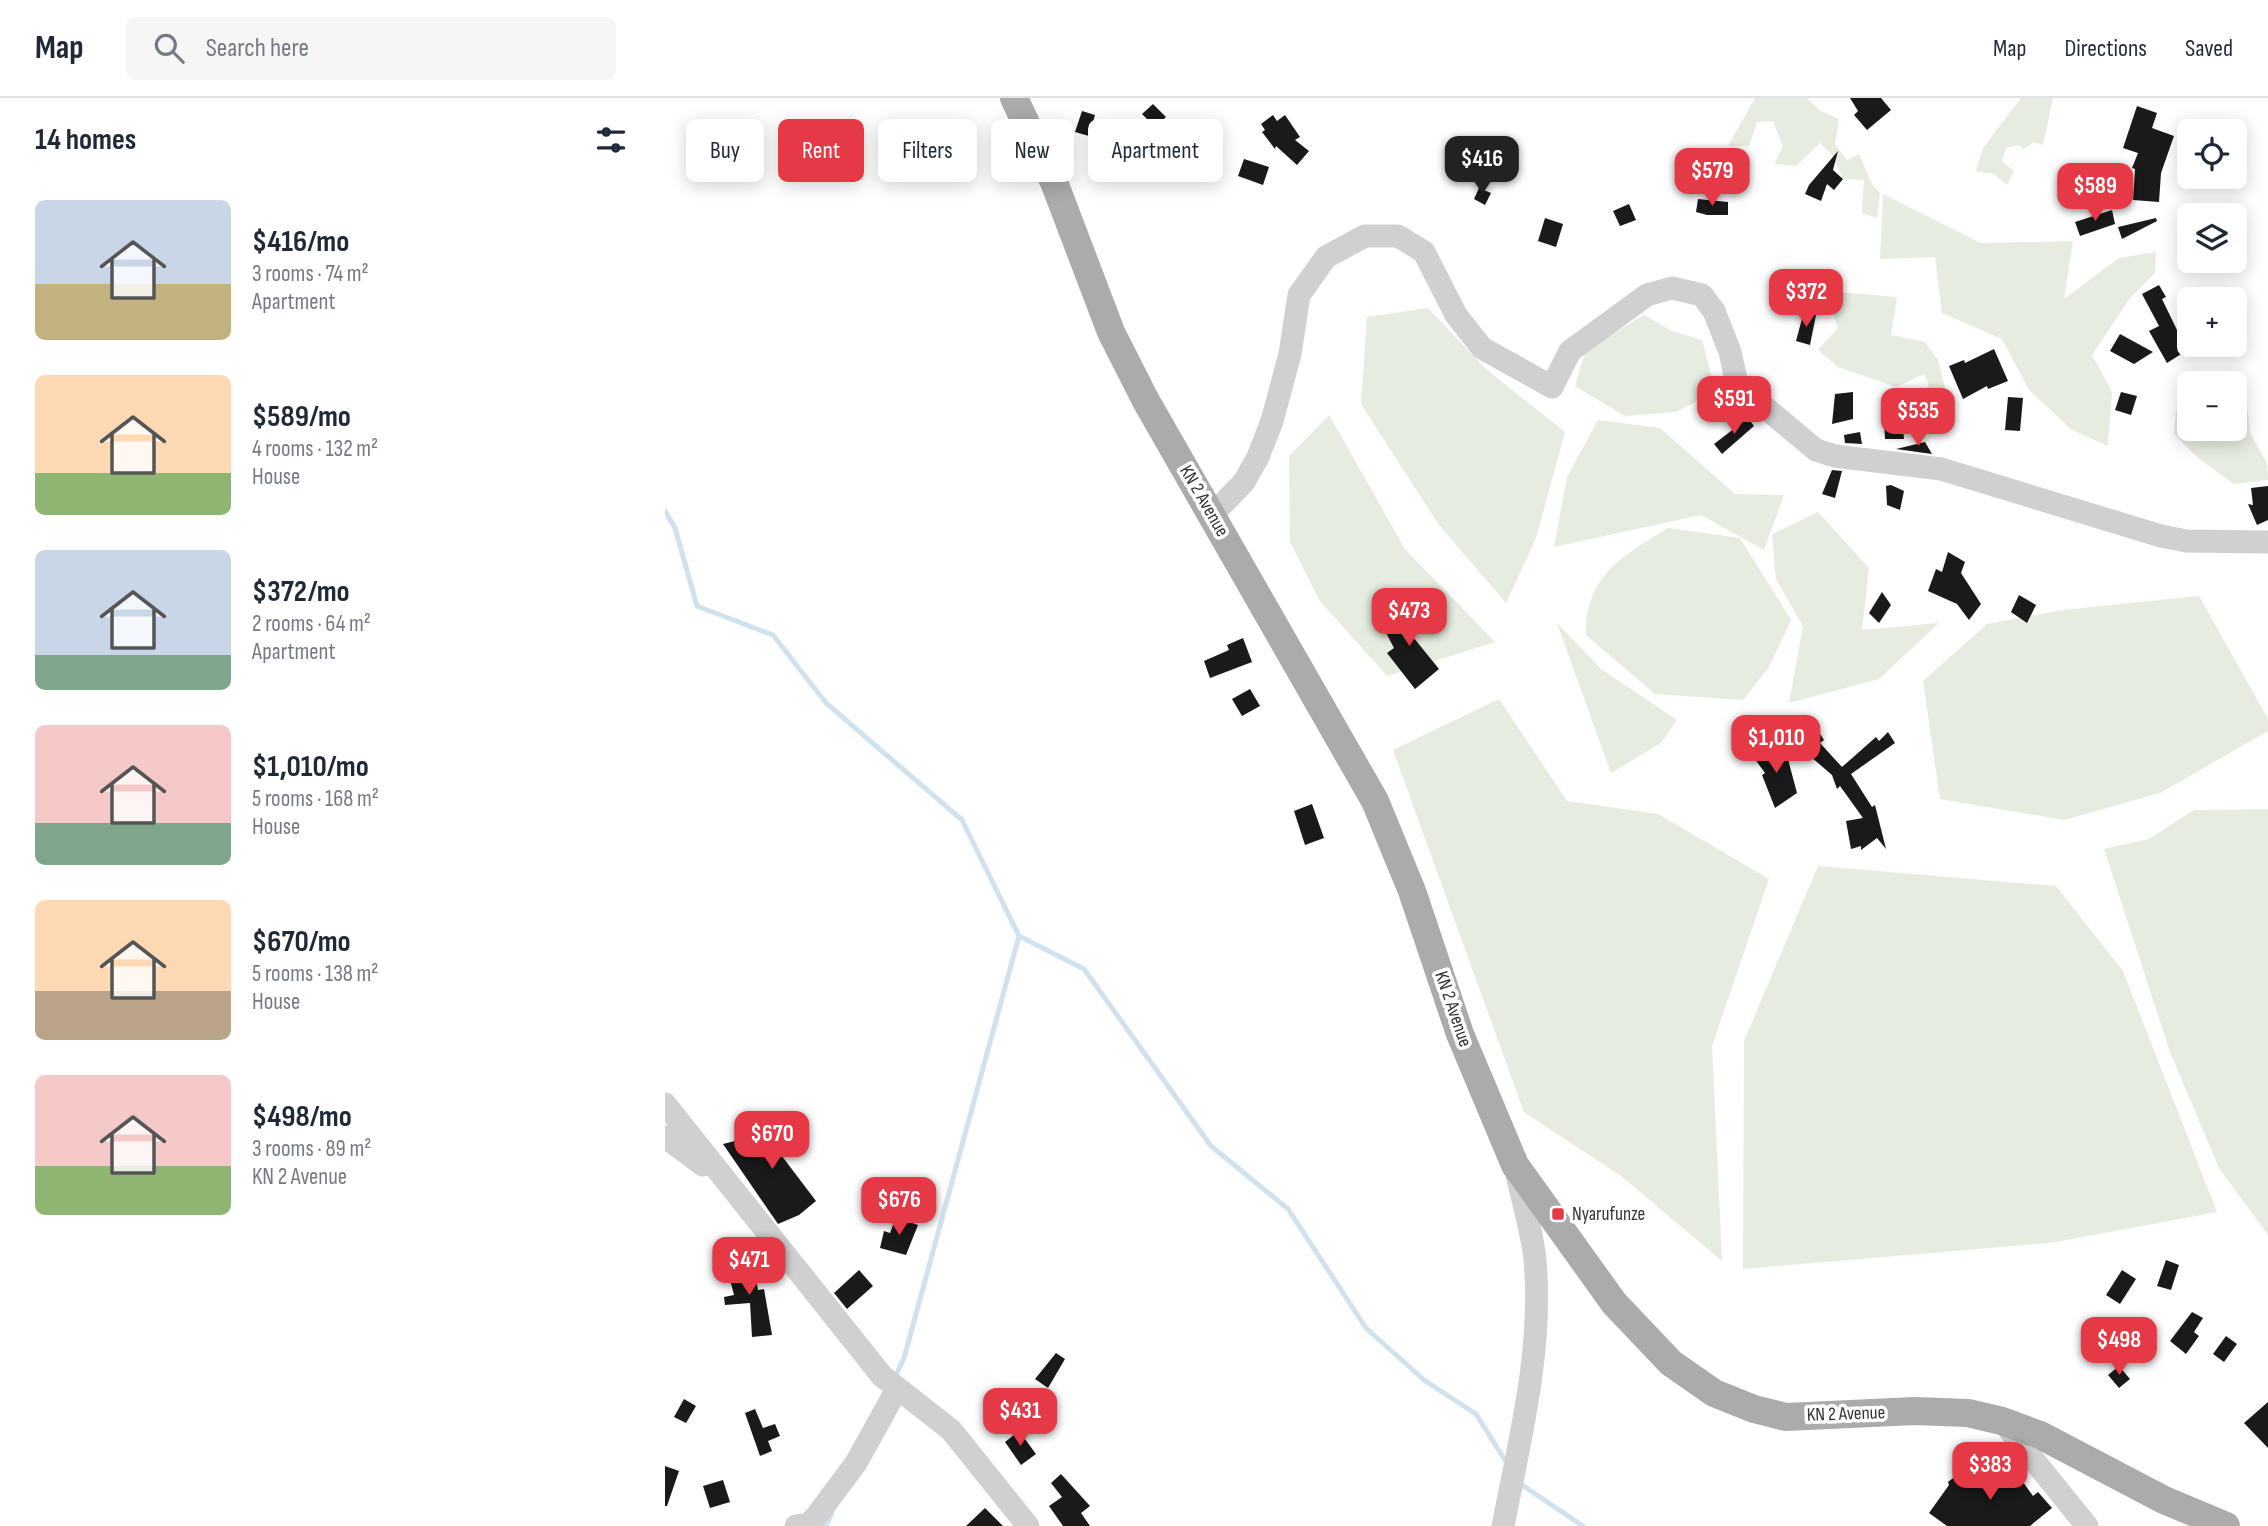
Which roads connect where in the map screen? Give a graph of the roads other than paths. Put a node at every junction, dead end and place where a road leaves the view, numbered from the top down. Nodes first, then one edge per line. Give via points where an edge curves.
1 (1014, 98) edge
2 (1212, 515) junction
3 (2268, 542) edge
4 (665, 1104) edge
5 (665, 1137) edge
6 (1515, 1165) junction
7 (728, 1184) junction
8 (897, 1389) junction
9 (2002, 1421) junction
10 (796, 1526) edge
11 (1028, 1526) edge
12 (1503, 1526) edge
13 (2087, 1526) edge
14 (2226, 1526) edge

1 - 2 main road, KN 2 Avenue via 1053,182 1111,332
2 - 3 street via 1244,482 1258,457 1290,354 1299,295 1326,257 1365,236 1398,236 1424,252 1456,316 1482,348 1552,387 1570,351 1647,295 1672,288 1702,295 1714,311 1737,384 1816,450 1950,471 2161,536 2186,541
2 - 6 main road, KN 2 Avenue via 1375,801 1412,891 1460,1034
4 - 7 street
5 - 7 street
6 - 9 main road, KN 2 Avenue via 1614,1303 1671,1363 1714,1393 1786,1417 1916,1411 1968,1413
6 - 12 street via 1535,1258 1537,1313 1524,1428
7 - 8 street
8 - 10 street via 856,1463 815,1518
8 - 11 street via 951,1430
9 - 13 street
9 - 14 main road, KN 2 Avenue via 2041,1435 2164,1500

